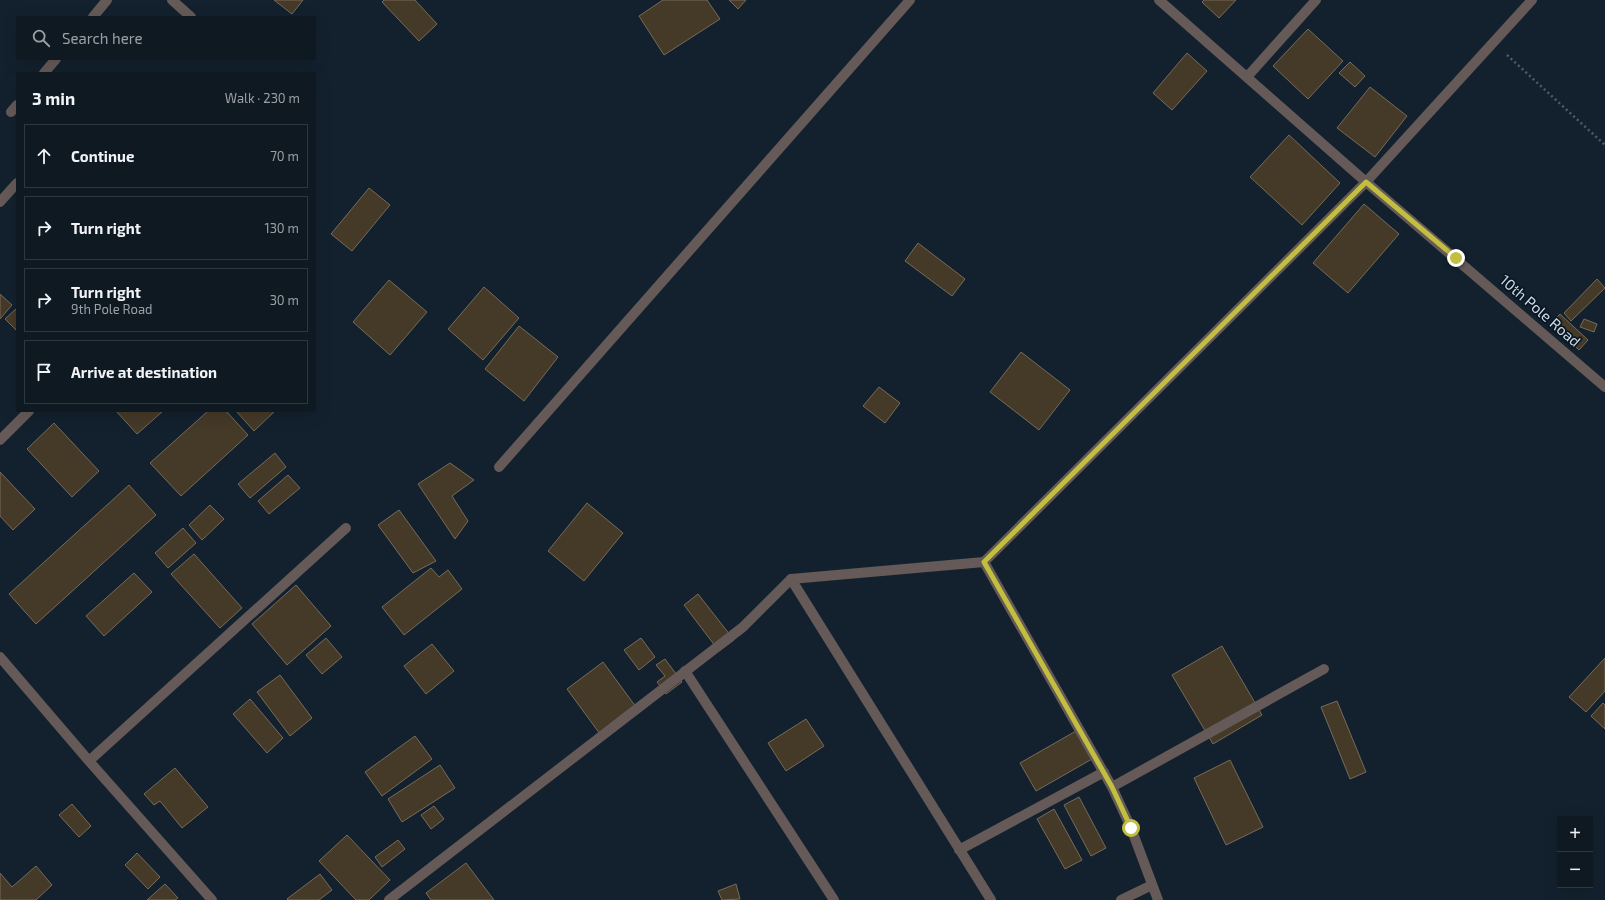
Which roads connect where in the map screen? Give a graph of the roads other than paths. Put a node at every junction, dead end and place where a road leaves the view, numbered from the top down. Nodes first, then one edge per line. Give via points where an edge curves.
1 (107, 0) edge
2 (172, 0) edge
3 (910, 0) edge
4 (1159, 0) edge
5 (1316, 0) edge
6 (1532, 0) edge
7 (94, 16) edge
8 (190, 16) edge
9 (55, 60) edge
10 (45, 72) edge
11 (1247, 77) junction
12 (1366, 182) junction
13 (16, 184) edge
14 (0, 202) edge
15 (1605, 387) edge
16 (28, 412) edge
17 (0, 440) edge
18 (499, 467) dead end
19 (346, 528) dead end
20 (984, 562) junction
21 (791, 579) junction
22 (0, 657) edge
23 (1324, 669) dead end
24 (685, 671) junction
25 (89, 761) junction
26 (1104, 772) junction
27 (1112, 787) junction
28 (959, 850) junction
29 (1152, 885) junction
30 (212, 900) edge
31 (389, 900) edge
32 (834, 900) edge
33 (991, 900) edge
34 (1121, 900) edge
35 (1158, 900) edge

1 - 7 street
2 - 8 street
3 - 18 street
4 - 11 street, 10th Pole Road
5 - 11 street
6 - 12 street
9 - 10 street
11 - 12 street, 10th Pole Road
12 - 15 street, 10th Pole Road
12 - 20 street
13 - 14 street
16 - 17 street
19 - 25 street
20 - 21 street
20 - 26 street
21 - 24 street via 743,627
21 - 28 street
22 - 25 street
23 - 27 street
24 - 31 street
24 - 32 street
25 - 30 street
26 - 27 street
26 - 28 street
27 - 29 street via 1131,828
28 - 33 street
29 - 34 street
29 - 35 street

